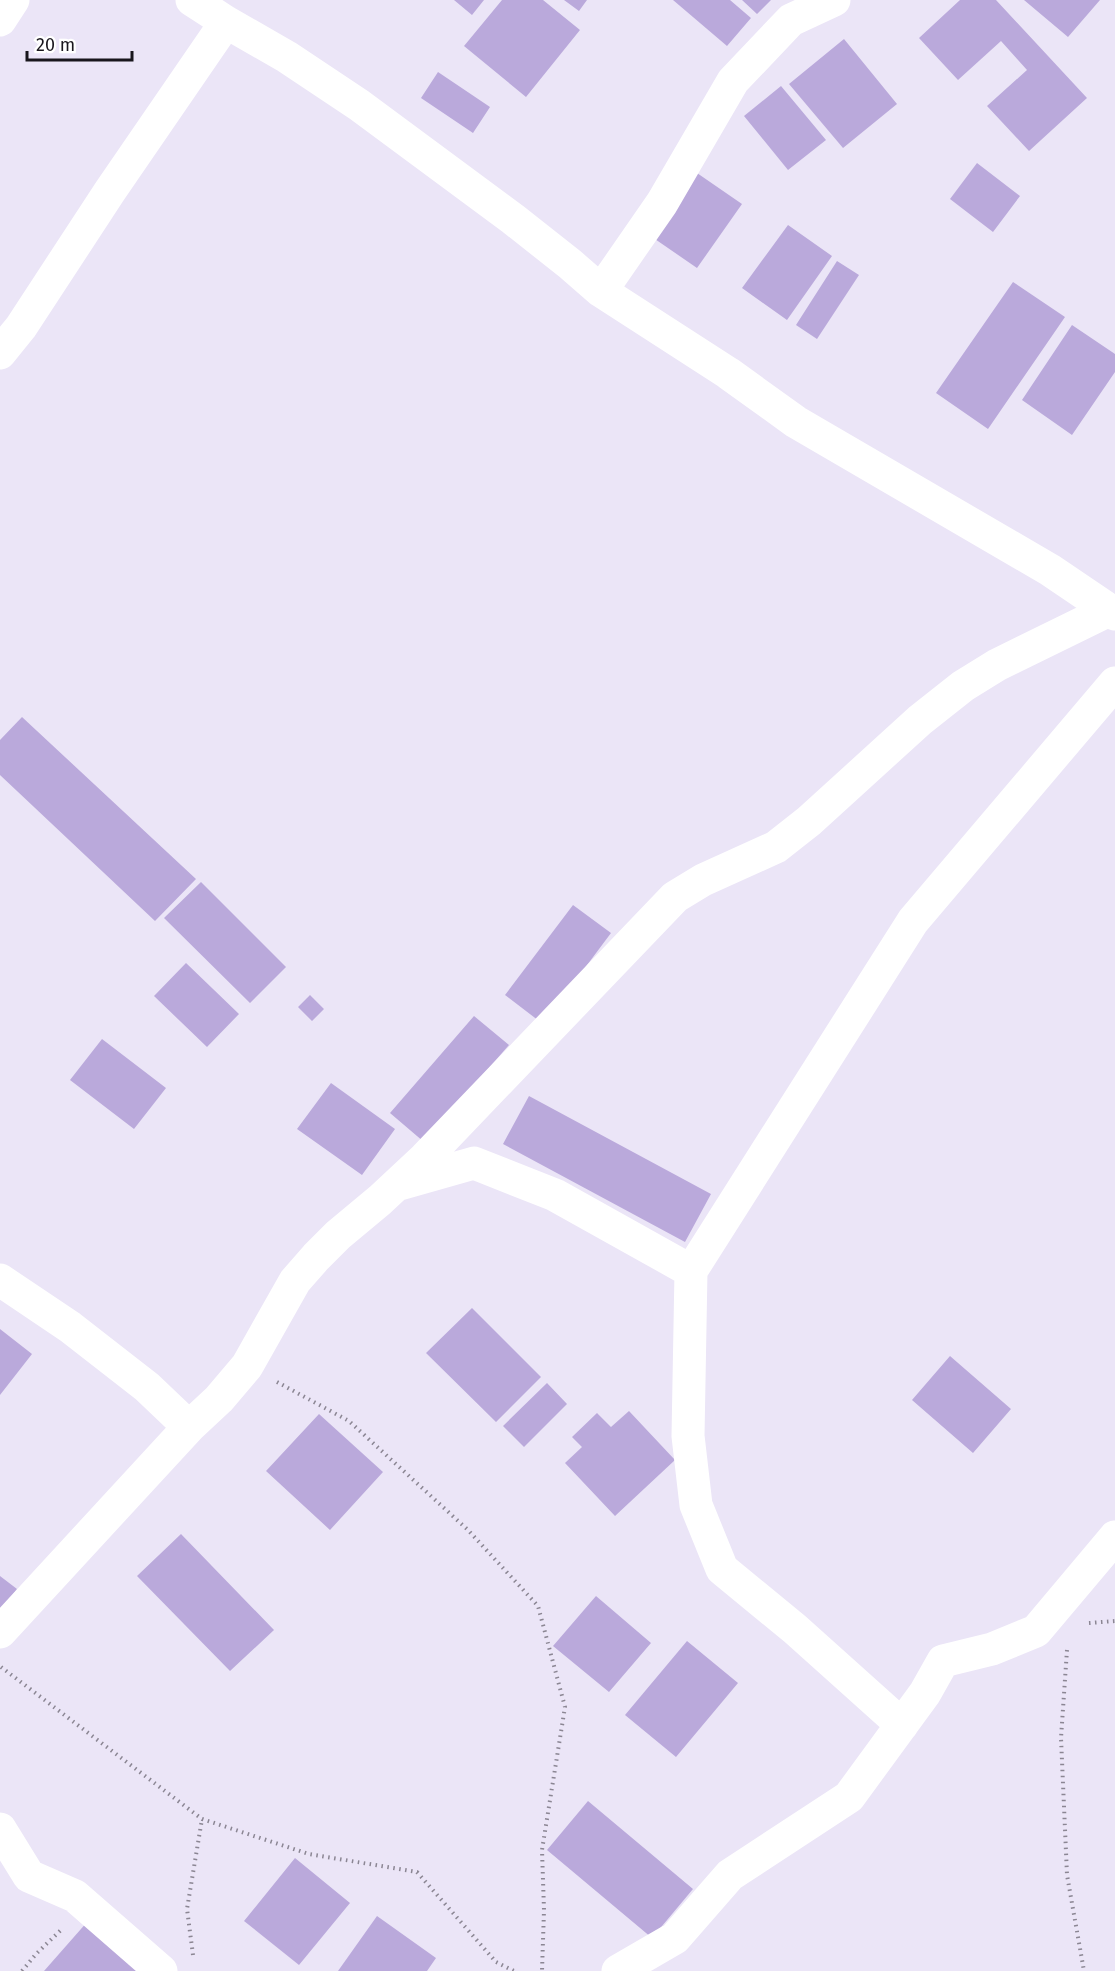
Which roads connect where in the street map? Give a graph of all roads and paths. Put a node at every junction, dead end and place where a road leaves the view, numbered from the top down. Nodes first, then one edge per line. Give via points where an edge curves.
1 (13, 0) edge
2 (192, 0) edge
3 (834, 0) edge
4 (0, 20) edge
5 (226, 22) junction
6 (601, 291) junction
7 (0, 353) edge
8 (1112, 612) edge
9 (1115, 683) edge
10 (396, 1185) junction
11 (691, 1271) junction
12 (0, 1280) edge
13 (247, 1366) junction
14 (189, 1427) junction
15 (1115, 1537) edge
16 (0, 1632) edge
17 (1067, 1647) dead end
18 (0, 1667) edge
19 (902, 1725) junction
20 (202, 1819) junction
21 (0, 1829) edge
22 (86, 1906) junction
23 (194, 1961) dead end
24 (22, 1971) edge
25 (161, 1971) edge
26 (514, 1971) edge
27 (542, 1971) edge
28 (618, 1971) edge
29 (1084, 1971) edge

1 - 4 street
2 - 5 street
3 - 6 street via 791,20 733,81 662,203
5 - 6 street via 287,57 368,112 513,219
5 - 7 street
6 - 8 street via 796,422 1050,570
8 - 10 street via 997,665 963,686 776,847 675,897
9 - 11 street via 913,921
10 - 11 street via 474,1163 555,1196
10 - 13 street via 338,1235 295,1281
11 - 19 street via 688,1436 696,1505 722,1569
12 - 14 street via 70,1327 147,1387
13 - 14 street
13 - 27 path via 350,1421 468,1530 538,1606 565,1707 542,1850
14 - 16 street
15 - 19 street via 1036,1631 992,1649 943,1661
17 - 29 path via 1061,1738 1067,1875
18 - 20 path
19 - 28 street via 849,1797 730,1875 675,1938
20 - 23 path via 187,1909
20 - 26 path via 309,1854 417,1872 496,1962
21 - 22 street via 29,1876 75,1896
22 - 24 path
22 - 25 street

